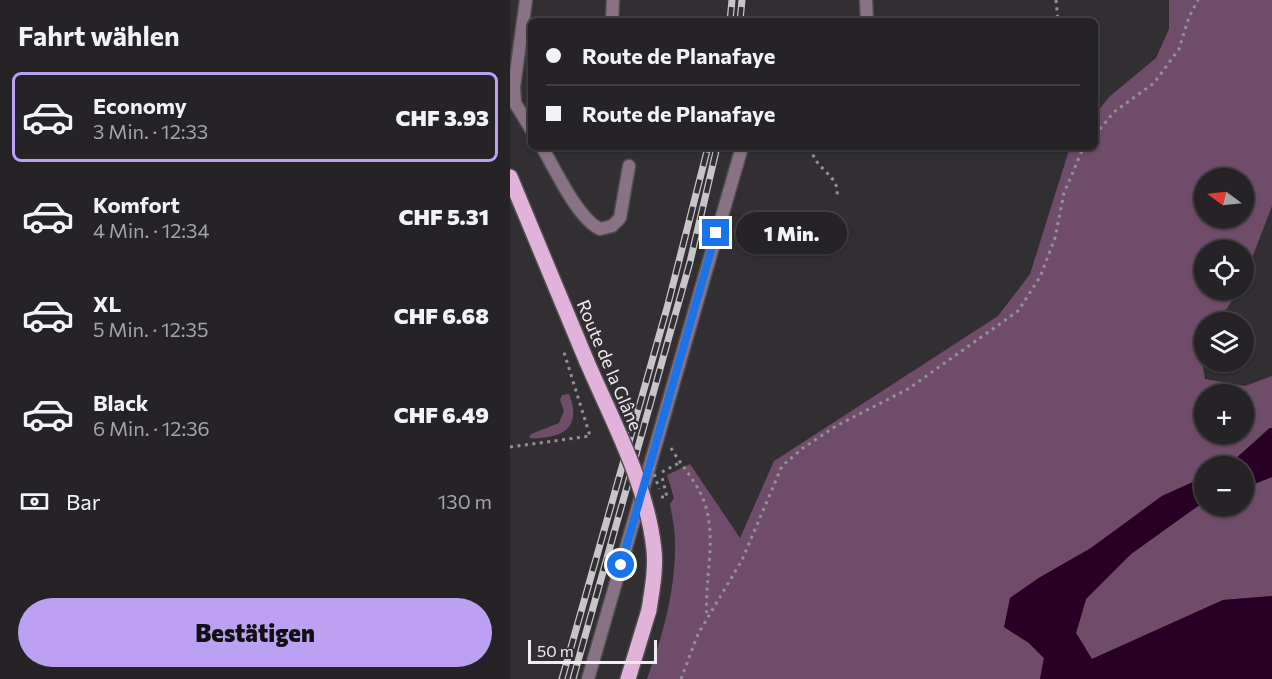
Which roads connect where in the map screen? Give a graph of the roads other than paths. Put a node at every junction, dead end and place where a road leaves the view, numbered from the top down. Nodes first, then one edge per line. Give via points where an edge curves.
1 (526, 0) edge
2 (613, 0) edge
3 (866, 0) edge
4 (612, 18) edge
5 (867, 18) edge
6 (528, 124) edge
7 (544, 150) edge
8 (741, 150) edge
9 (629, 166) dead end
10 (510, 177) edge
11 (588, 679) edge
12 (628, 679) edge

1 - 6 street via 514,87 516,103
2 - 4 street
3 - 5 street
7 - 9 street via 581,212 600,229 612,226 620,218
8 - 11 street
10 - 12 main road, Route de la Glâne, bridge via 639,484 649,517 654,552 650,610

